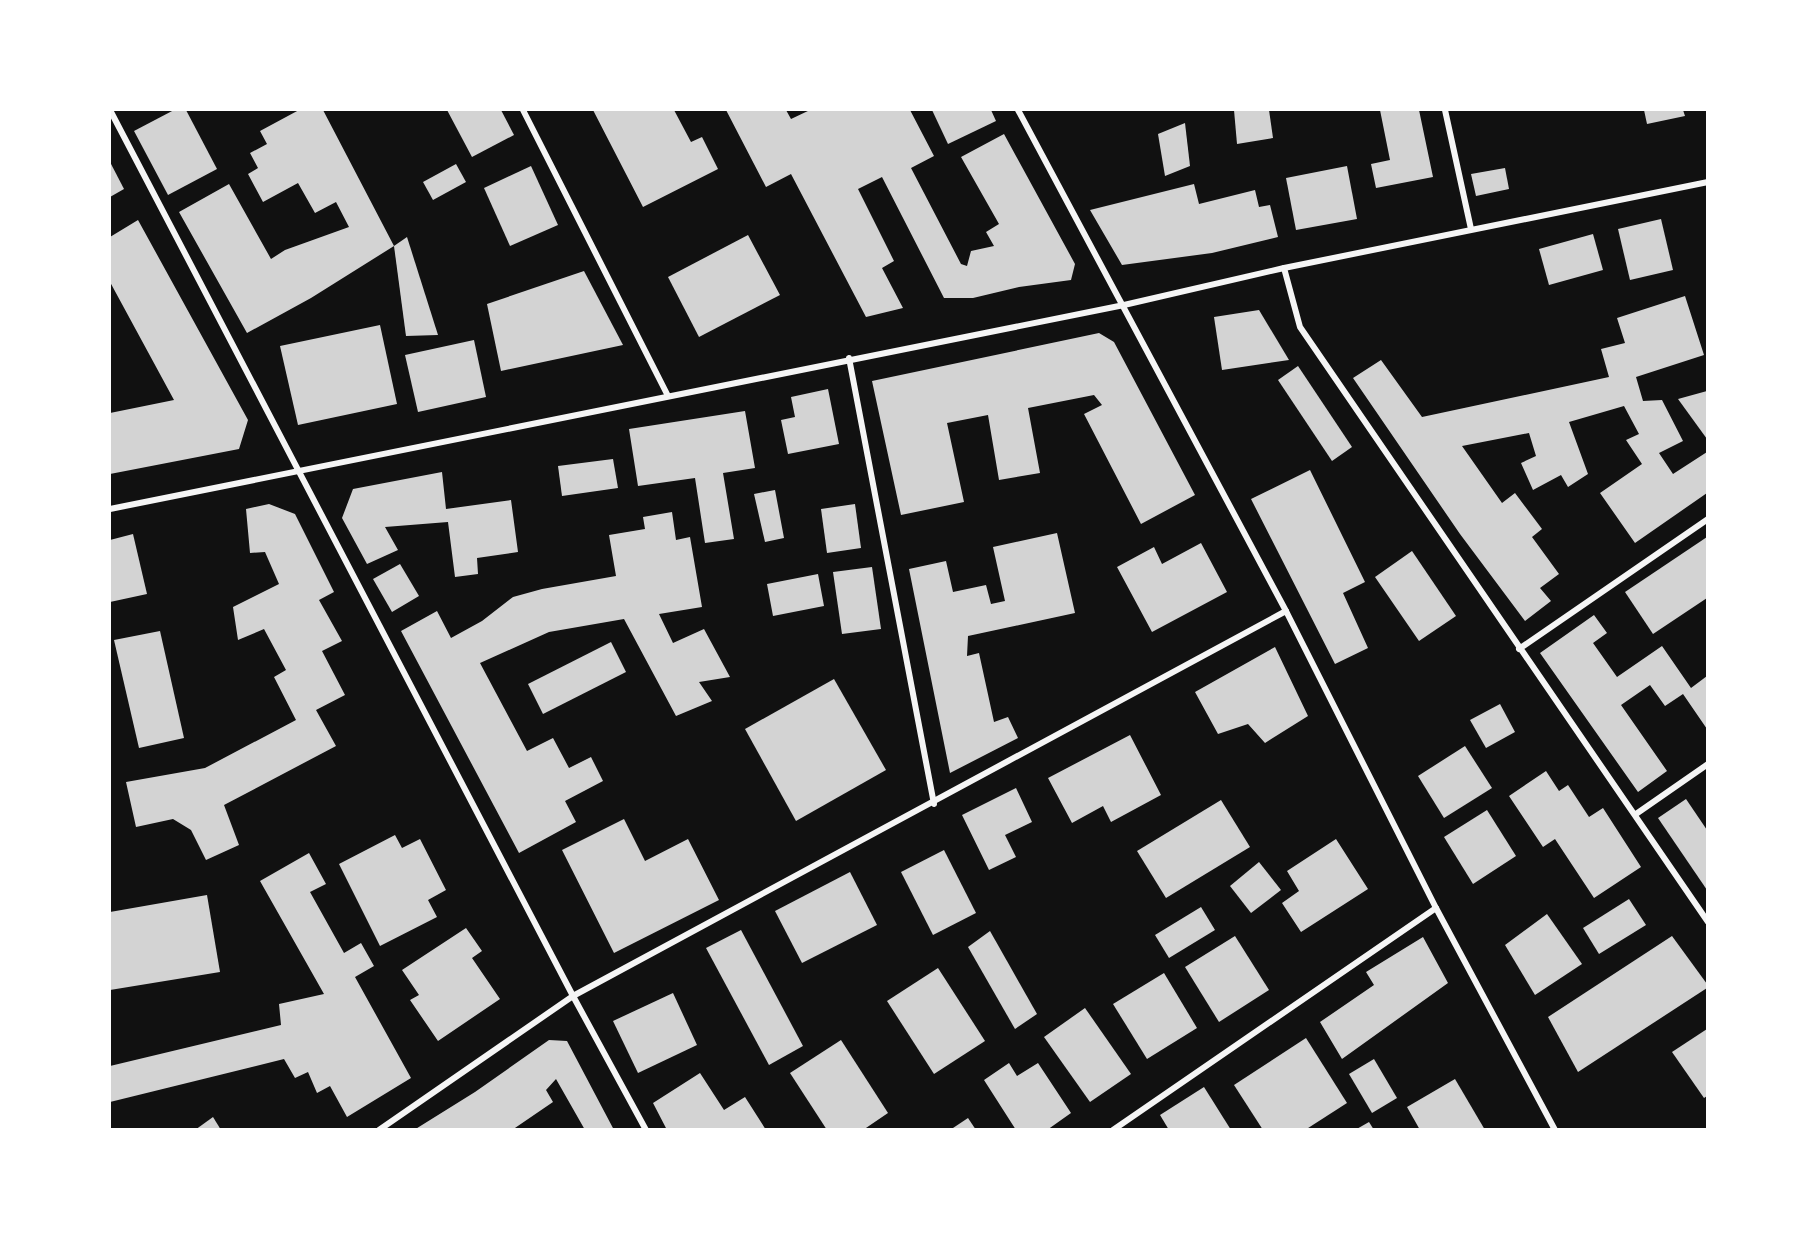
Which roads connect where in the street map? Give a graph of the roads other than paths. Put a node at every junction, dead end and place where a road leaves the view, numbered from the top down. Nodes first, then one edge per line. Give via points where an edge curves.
1 (110, 110) edge
2 (523, 110) edge
3 (1018, 110) edge
4 (1445, 110) edge
5 (1707, 182) edge
6 (1471, 230) junction
7 (1284, 268) junction
8 (1124, 305) junction
9 (849, 358) junction
10 (668, 396) junction
11 (299, 470) junction
12 (110, 509) edge
13 (1707, 519) edge
14 (1286, 611) junction
15 (1519, 649) junction
16 (1707, 764) edge
17 (934, 804) junction
18 (1635, 814) junction
19 (1436, 908) junction
20 (1707, 922) edge
21 (573, 996) junction
22 (379, 1130) edge
23 (646, 1130) edge
24 (1113, 1130) edge
25 (1555, 1130) edge

1 - 11 street
2 - 10 street
3 - 8 street
4 - 6 street
5 - 6 street
6 - 7 street
7 - 8 street
7 - 15 street via 1300,327
8 - 9 street
8 - 14 street
9 - 10 street
9 - 17 street
10 - 11 street
11 - 12 street
11 - 21 street
13 - 15 street
14 - 17 street
14 - 19 street
15 - 18 street
16 - 18 street
17 - 21 street
18 - 20 street
19 - 24 street
19 - 25 street
21 - 22 street
21 - 23 street

